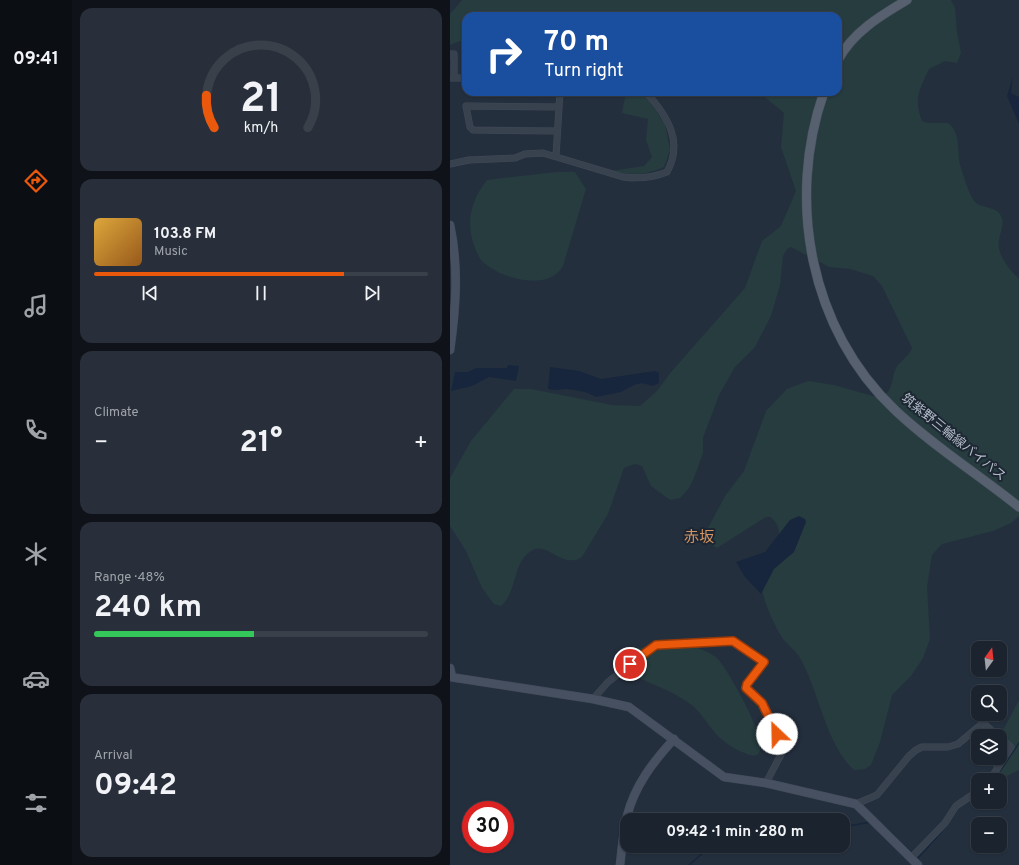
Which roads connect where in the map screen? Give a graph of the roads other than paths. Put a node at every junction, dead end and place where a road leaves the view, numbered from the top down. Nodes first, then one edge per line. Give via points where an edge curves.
1 (907, 0) edge
2 (450, 54) edge
3 (842, 54) edge
4 (452, 78) edge
5 (560, 96) edge
6 (649, 96) edge
7 (823, 96) edge
8 (559, 107) junction
9 (557, 131) junction
10 (556, 156) junction
11 (450, 164) edge
12 (450, 225) edge
13 (450, 350) edge
14 (1019, 507) edge
15 (450, 668) edge
16 (451, 677) edge
17 (594, 699) junction
18 (977, 729) edge
19 (989, 729) edge
20 (971, 734) edge
21 (674, 739) junction
22 (1007, 744) edge
23 (1007, 753) edge
24 (766, 783) junction
25 (971, 796) edge
26 (856, 804) junction
27 (911, 858) junction
28 (620, 865) edge
29 (918, 865) edge

1 - 3 main road via 867,26 852,39
2 - 4 street via 454,54
5 - 8 street
6 - 10 street via 672,128 673,161 667,172 655,177 623,177
7 - 14 main road, 筑紫野三輪線バイパス via 808,153 806,191 814,270 829,313 843,342 867,378 894,410
8 - 9 street
8 - 9 street via 466,106 470,127 473,130
9 - 10 street
10 - 11 street via 543,153 525,154 515,158 469,160
12 - 13 street via 459,278
15 - 16 street
16 - 17 street
17 - 21 street via 629,707
17 - 24 street via 608,682 656,645 733,641 764,662 746,688 762,703 777,734 787,743
18 - 19 street via 983,724
20 - 26 street via 958,744 948,747 922,747 916,750 877,795
21 - 24 street via 724,777
21 - 28 street via 653,763 637,790 628,814
22 - 23 street via 1011,747
24 - 26 street
25 - 27 street via 956,806 945,823
26 - 27 street
27 - 29 street

